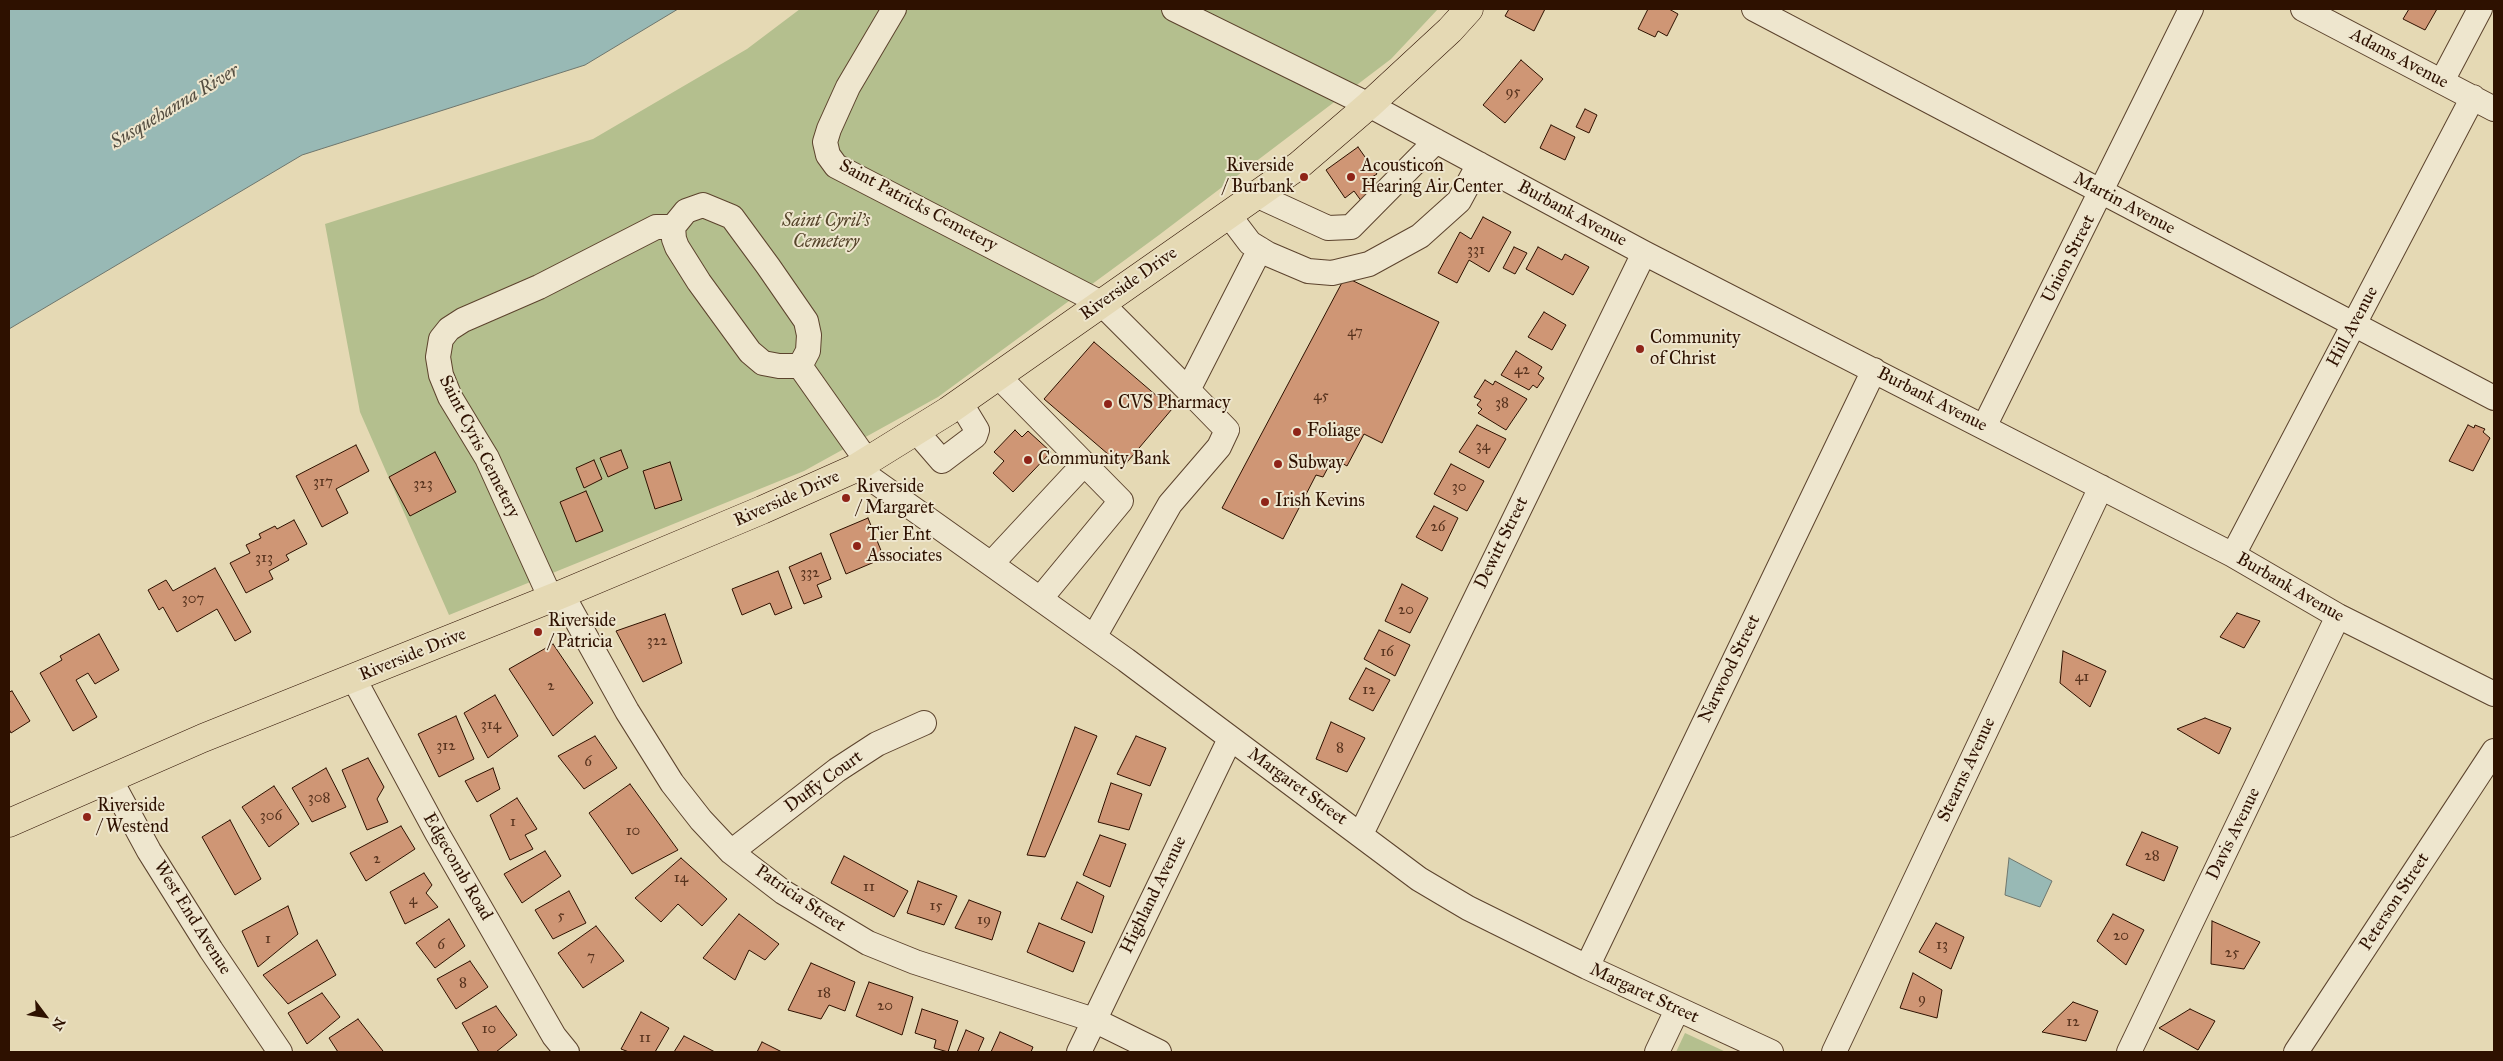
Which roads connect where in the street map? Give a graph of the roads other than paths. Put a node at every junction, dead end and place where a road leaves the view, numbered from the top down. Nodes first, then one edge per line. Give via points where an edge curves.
1 (894, 9) edge
2 (1174, 9) edge
3 (1469, 9) edge
4 (1754, 9) edge
5 (2191, 9) edge
6 (2303, 9) edge
7 (2480, 9) edge
8 (2442, 82) junction
9 (2473, 98) junction
10 (1369, 105) junction
11 (2494, 109) edge
12 (1436, 141) junction
13 (1479, 164) junction
14 (2102, 192) junction
15 (1256, 195) junction
16 (1228, 214) junction
17 (673, 227) junction
18 (1260, 249) junction
19 (1644, 253) junction
20 (1101, 303) junction
21 (2354, 325) junction
22 (800, 366) junction
23 (1874, 370) junction
24 (998, 376) junction
25 (1188, 390) junction
26 (2494, 398) edge
27 (960, 402) junction
28 (1984, 427) junction
29 (916, 431) junction
30 (862, 464) junction
31 (1084, 464) junction
32 (2101, 487) junction
33 (2233, 555) junction
34 (991, 564) junction
35 (557, 597) junction
36 (1040, 599) junction
37 (2338, 616) junction
38 (1094, 637) junction
39 (354, 679) junction
40 (2494, 694) edge
41 (924, 723) dead end
42 (1230, 738) junction
43 (2494, 751) edge
44 (110, 779) junction
45 (9, 823) edge
46 (1361, 834) junction
47 (731, 852) junction
48 (1587, 967) junction
49 (1676, 1010) junction
50 (1094, 1020) junction
51 (280, 1052) edge
52 (567, 1052) edge
53 (1079, 1052) edge
54 (1159, 1052) edge
55 (1657, 1052) edge
56 (1771, 1052) edge
57 (1834, 1052) edge
58 (2129, 1052) edge
59 (2296, 1052) edge

1 - 20 street, Saint Patricks Cemetery via 848,87 829,129 825,142 828,155 836,166
2 - 10 street
3 - 10 main road, Riverside Drive
4 - 14 street, Martin Avenue
5 - 14 street, Union Street
6 - 8 street, Adams Avenue
7 - 8 street
8 - 9 street, Adams Avenue
9 - 11 street, Adams Avenue
9 - 21 street, Hill Avenue
10 - 12 street, Burbank Avenue
10 - 15 main road, Riverside Drive via 1298,166
12 - 13 street, Burbank Avenue
12 - 15 street via 1351,227 1328,228
13 - 18 street via 1459,201 1420,236 1369,264 1332,273 1308,271
13 - 19 street, Burbank Avenue
14 - 21 street, Martin Avenue
14 - 28 street, Union Street
15 - 16 main road, Riverside Drive
16 - 18 street via 1250,243
16 - 20 main road, Riverside Drive
17 - 22 street via 677,247 750,352 763,363
17 - 22 street via 686,211 703,205 732,217 806,322 808,351
17 - 35 street, Saint Cyris Cemetery via 656,227 539,287 463,320 441,340 438,357 450,397 487,458
18 - 25 street
19 - 23 street, Burbank Avenue
19 - 46 street, Dewitt Street
20 - 24 main road, Riverside Drive
20 - 25 street, Saint Patricks Cemetery
21 - 26 street, Martin Avenue
21 - 33 street, Hill Avenue
22 - 30 street
23 - 28 street, Burbank Avenue
23 - 48 street, Narwood Street
24 - 27 main road, Riverside Drive
24 - 31 street
25 - 38 street, Saint Patricks Cemetery via 1227,430 1219,448 1170,504
27 - 29 main road, Riverside Drive
27 - 29 street via 977,430 975,436 942,461
28 - 32 street, Burbank Avenue
29 - 30 main road, Riverside Drive
30 - 34 street, Margaret Street
30 - 35 main road, Riverside Drive
31 - 34 street
31 - 36 street via 1120,501
32 - 33 street, Burbank Avenue
32 - 57 street, Stearns Avenue
33 - 37 street, Burbank Avenue
34 - 36 street, Margaret Street
35 - 39 main road, Riverside Drive
35 - 47 street, Patricia Street via 672,784
36 - 38 street, Margaret Street
37 - 40 street, Burbank Avenue
37 - 58 street, Davis Avenue
38 - 42 street, Margaret Street
39 - 44 main road, Riverside Drive
39 - 52 street, Edgecomb Road via 437,833 554,1036
41 - 47 street, Duffy Court via 877,744 837,770
42 - 46 street, Margaret Street
42 - 50 street, Highland Avenue
43 - 59 street, Peterson Street
44 - 45 main road, Riverside Drive
44 - 51 street, West End Avenue via 170,884
46 - 48 street, Margaret Street via 1419,879 1468,908
47 - 50 street, Patricia Street via 808,908 868,943 915,962
48 - 49 street, Margaret Street
49 - 55 street
49 - 56 street, Margaret Street
50 - 53 street, Highland Avenue
50 - 54 street, Patricia Street

